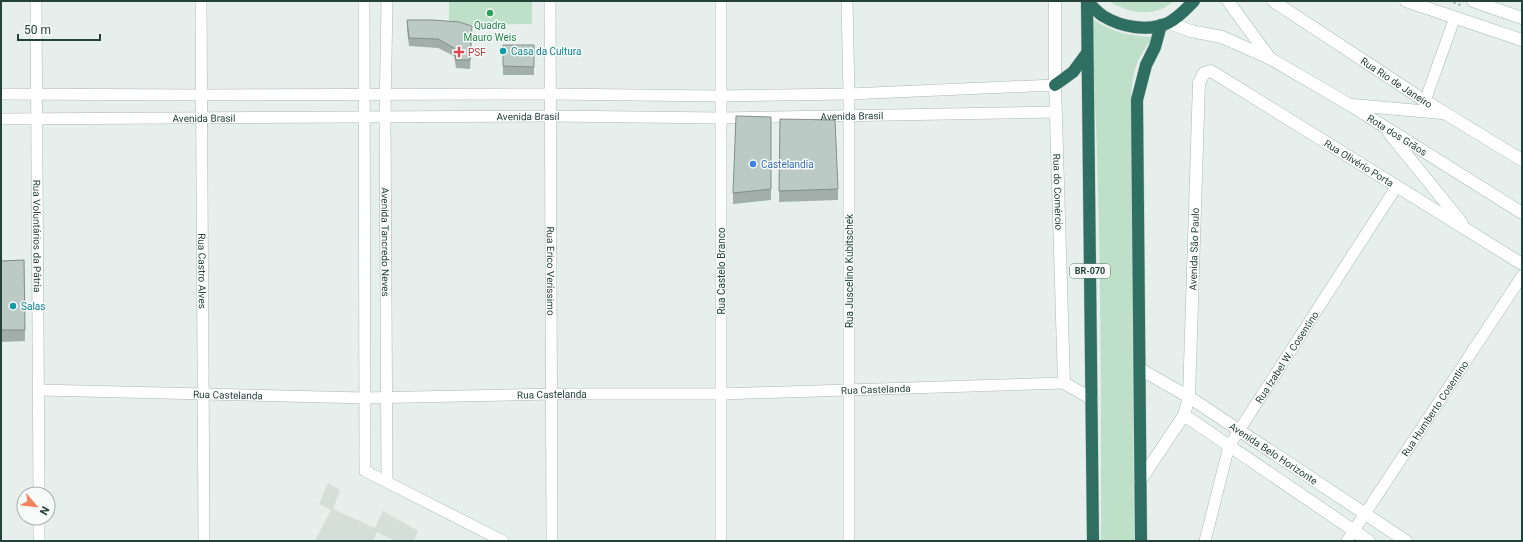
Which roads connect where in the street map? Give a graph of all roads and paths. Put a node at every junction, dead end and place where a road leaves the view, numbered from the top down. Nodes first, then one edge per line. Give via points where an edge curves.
1 (36, 1) edge
2 (201, 1) edge
3 (364, 1) edge
4 (387, 1) edge
5 (550, 1) edge
6 (721, 1) edge
7 (847, 1) edge
8 (1055, 1) edge
9 (1087, 1) edge
10 (1194, 1) edge
11 (1228, 1) edge
12 (1273, 1) edge
13 (1406, 1) edge
14 (1473, 1) edge
15 (1455, 17) junction
16 (1522, 18) edge
17 (1165, 24) junction
18 (1522, 40) edge
19 (1087, 53) junction
20 (1271, 59) junction
21 (1199, 83) joint
22 (1055, 85) junction
23 (1, 94) edge
24 (36, 94) junction
25 (364, 94) junction
26 (385, 94) junction
27 (550, 94) junction
28 (849, 94) junction
29 (202, 95) junction
30 (721, 96) junction
31 (1426, 101) junction
32 (1350, 105) junction
33 (1056, 112) junction
34 (1445, 113) junction
35 (550, 116) junction
36 (849, 116) junction
37 (364, 117) junction
38 (385, 117) junction
39 (202, 118) junction
40 (721, 118) junction
41 (1, 119) edge
42 (37, 119) junction
43 (1384, 126) junction
44 (1522, 160) edge
45 (1397, 186) junction
46 (1522, 212) edge
47 (1468, 231) junction
48 (1522, 264) edge
49 (1522, 276) edge
50 (1140, 369) junction
51 (1064, 383) junction
52 (39, 390) junction
53 (848, 390) junction
54 (203, 394) junction
55 (552, 394) junction
56 (721, 394) junction
57 (1189, 396) junction
58 (364, 398) junction
59 (386, 398) junction
60 (1092, 399) junction
61 (1184, 415) junction
62 (1238, 430) junction
63 (1229, 446) junction
64 (1140, 481) junction
65 (387, 482) junction
66 (39, 486) edge
67 (1365, 514) junction
68 (39, 526) edge
69 (1351, 536) edge
70 (39, 541) edge
71 (204, 541) edge
72 (503, 541) edge
73 (552, 541) edge
74 (722, 541) edge
75 (848, 541) edge
76 (1093, 541) edge
77 (1141, 541) edge
78 (1205, 541) edge
79 (1369, 541) edge
80 (1406, 541) edge

1 - 24 street, Rua Voluntários da Pátria
2 - 29 street, Rua Castro Alves
3 - 25 street
4 - 26 street, Avenida Tancredo Neves
5 - 27 street, Rua Erico Veríssimo
6 - 30 street, Rua Castelo Branco
7 - 28 street, Rua Juscelino Kubitschek
8 - 22 street, Rua do Comércio
9 - 17 highway, BR-070 via 1102,16 1121,25 1142,28
9 - 19 highway, BR-070
10 - 17 highway, BR-070 via 1182,14
11 - 20 street, Rota dos Grãos
12 - 31 street, Rua Rio de Janeiro
13 - 15 street
14 - 16 street
15 - 18 street
15 - 31 street
17 - 20 street, Rota dos Grãos via 1222,38
17 - 50 highway via 1146,65 1138,100
19 - 22 highway via 1073,72
19 - 60 highway, BR-070
20 - 32 street, Rota dos Grãos
21 - 45 street, Rua Olivério Porta via 1204,72 1211,71
21 - 57 street, Avenida São Paulo
22 - 28 street
22 - 33 street, Rua do Comércio
23 - 24 street
24 - 29 street
24 - 42 street, Rua Voluntários da Pátria
25 - 26 street
25 - 29 street
25 - 37 street
26 - 27 street
26 - 38 street, Avenida Tancredo Neves
27 - 30 street
27 - 35 street, Rua Erico Veríssimo
28 - 30 street
28 - 36 street, Rua Juscelino Kubitschek
29 - 39 street, Rua Castro Alves
30 - 40 street, Rua Castelo Branco
31 - 34 street, Rua Rio de Janeiro
32 - 34 street
32 - 43 street, Rota dos Grãos
33 - 36 street, Avenida Brasil
33 - 51 street, Rua do Comércio
34 - 44 street, Rua Rio de Janeiro
35 - 38 street, Avenida Brasil
35 - 40 street, Avenida Brasil
35 - 55 street, Rua Erico Veríssimo
36 - 40 street, Avenida Brasil
36 - 53 street, Rua Juscelino Kubitschek
37 - 38 street, Avenida Brasil
37 - 39 street, Avenida Brasil
37 - 58 street
38 - 59 street, Avenida Tancredo Neves
39 - 42 street, Avenida Brasil
39 - 54 street, Rua Castro Alves
40 - 56 street, Rua Castelo Branco
41 - 42 street, Avenida Brasil
42 - 52 street, Rua Voluntários da Pátria
43 - 46 street, Rota dos Grãos
43 - 47 street
45 - 47 street, Rua Olivério Porta
45 - 62 street, Rua Izabel W. Cosentino
47 - 48 street, Rua Olivério Porta
49 - 67 street, Rua Humberto Cosentino
50 - 57 street, Avenida Belo Horizonte
50 - 64 highway
51 - 53 street, Rua Castelanda
51 - 60 street
52 - 54 street, Rua Castelanda
52 - 66 street, Rua Voluntários da Pátria
53 - 56 street, Rua Castelanda
53 - 75 street, Rua Juscelino Kubitschek
54 - 58 street, Rua Castelanda
54 - 71 street, Rua Castro Alves
55 - 56 street, Rua Castelanda
55 - 59 street, Rua Castelanda
55 - 73 street, Rua Erico Veríssimo
56 - 74 street, Rua Castelo Branco
57 - 61 street, Avenida São Paulo
57 - 62 street, Avenida Belo Horizonte
58 - 59 street, Rua Castelanda
58 - 65 street via 365,471
59 - 65 street, Avenida Tancredo Neves
60 - 76 highway, BR-070
61 - 63 street, Avenida Belo Horizonte
61 - 64 street
62 - 63 street, Rua Izabel W. Cosentino
62 - 67 street, Avenida Belo Horizonte
63 - 69 street, Avenida Belo Horizonte
63 - 78 street, Rua Izabel W. Cosentino
64 - 77 highway
65 - 72 street
67 - 69 street, Rua Humberto Cosentino
67 - 80 street, Avenida Belo Horizonte
68 - 70 street
69 - 79 street, Avenida Belo Horizonte

